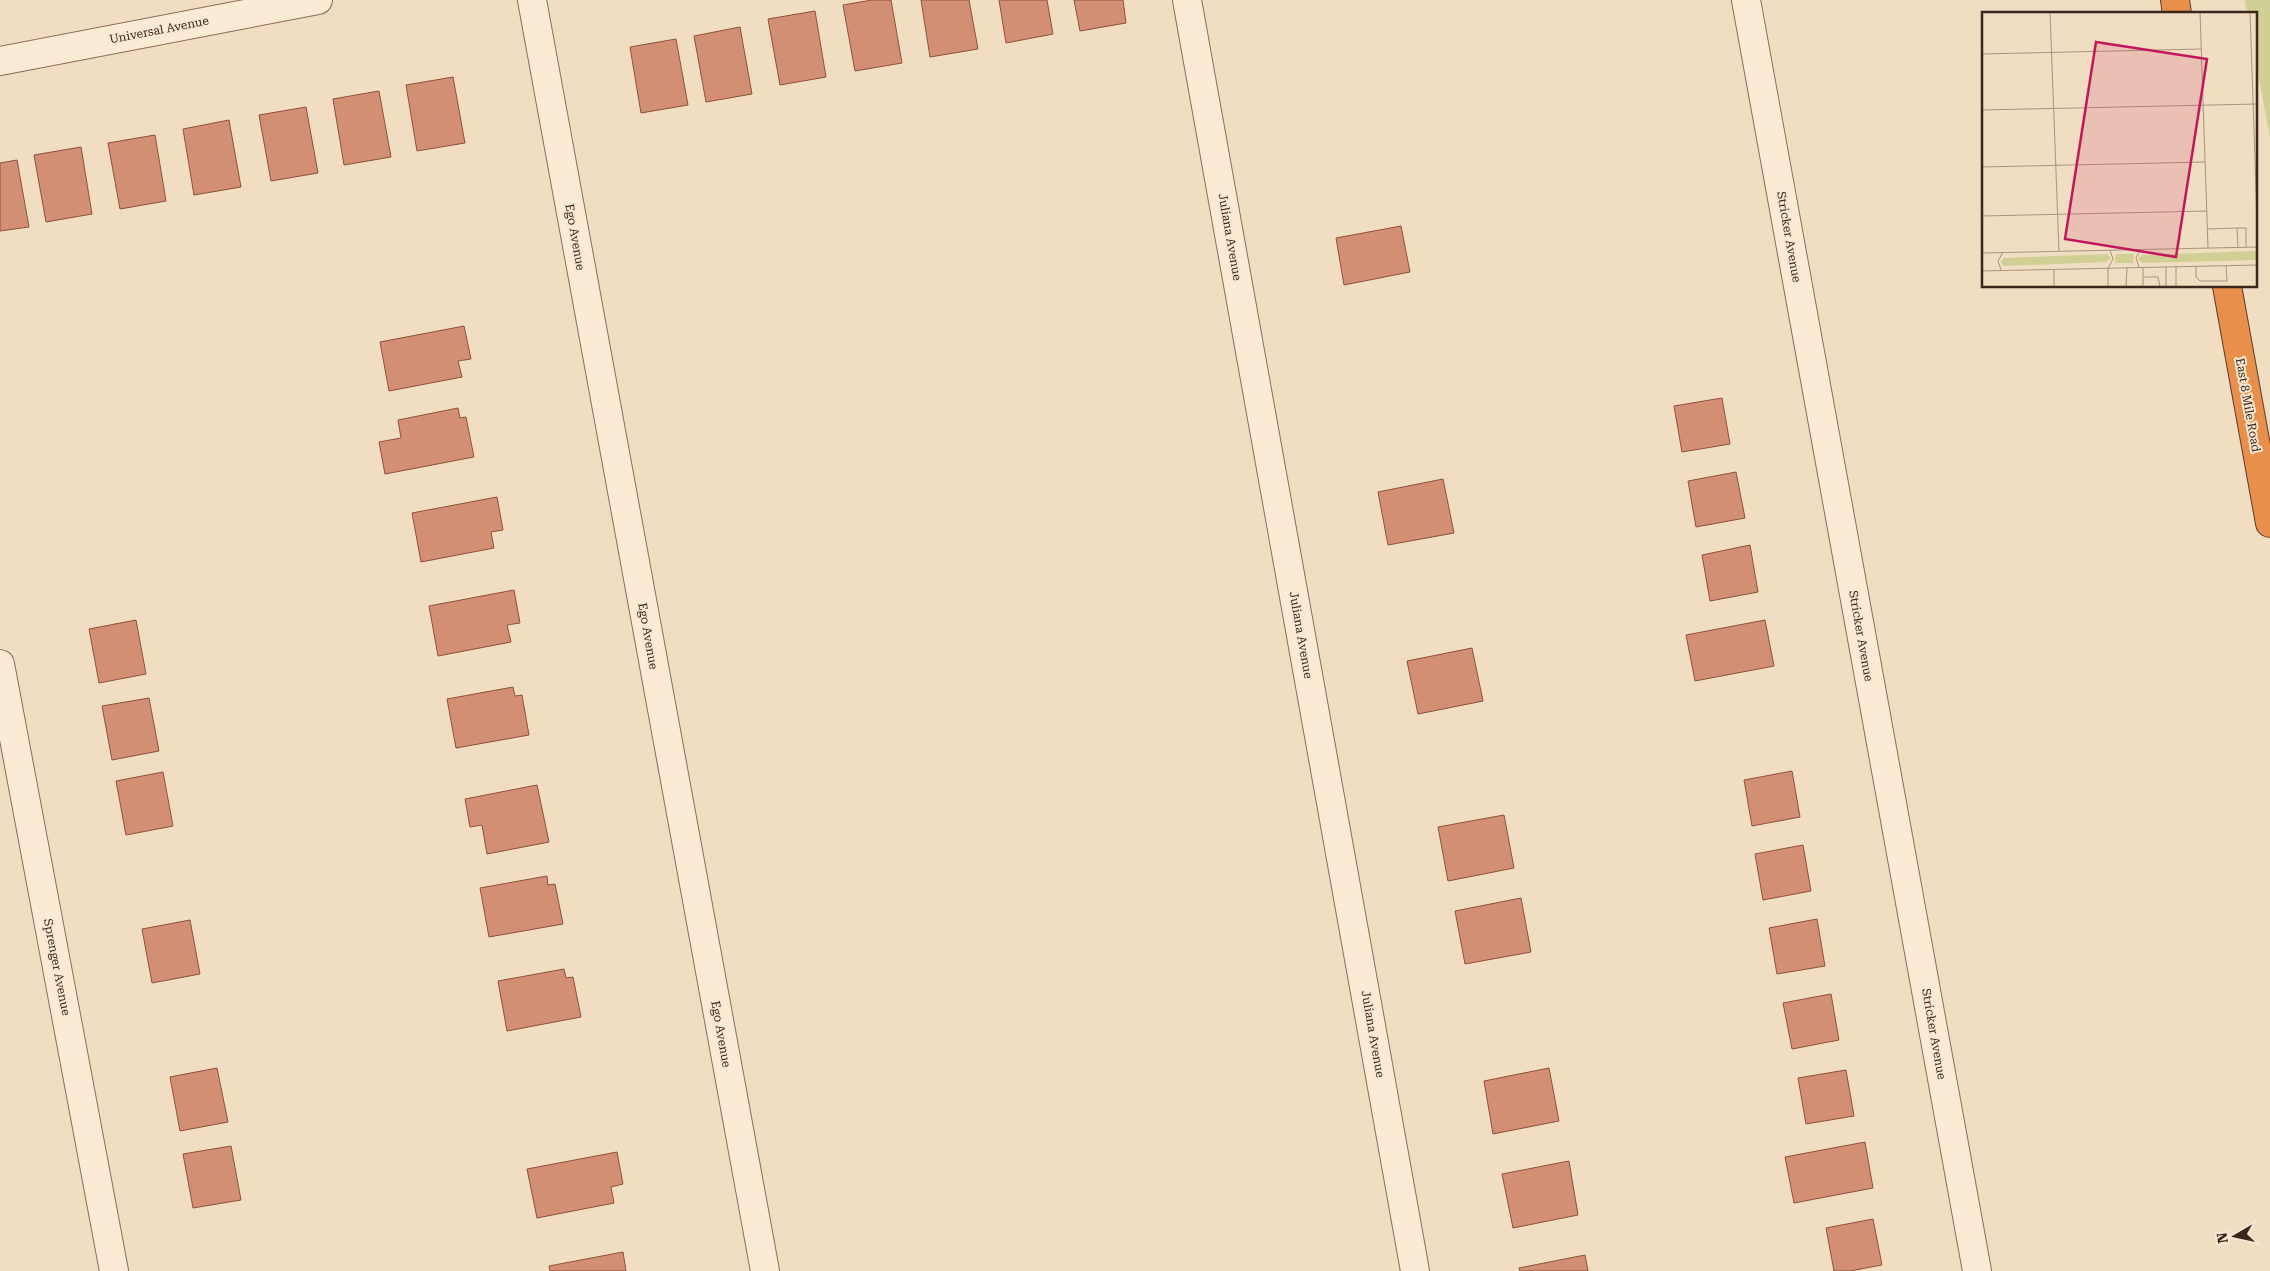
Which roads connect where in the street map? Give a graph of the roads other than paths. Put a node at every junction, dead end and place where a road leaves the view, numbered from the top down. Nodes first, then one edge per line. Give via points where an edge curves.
1 (318, 0) edge
2 (532, 0) edge
3 (1187, 0) edge
4 (1746, 0) edge
5 (0, 61) edge
6 (2227, 288) edge
7 (2247, 397) junction
8 (2270, 411) edge
9 (2270, 523) edge
10 (0, 664) edge
11 (114, 1271) edge
12 (765, 1271) edge
13 (1415, 1271) edge
14 (1977, 1271) edge

1 - 5 street, Universal Avenue
2 - 12 street, Ego Avenue
3 - 13 street, Juliana Avenue
4 - 14 street, Stricker Avenue
6 - 7 highway, East 8 Mile Road
7 - 8 highway
7 - 9 highway, East 8 Mile Road
10 - 11 street, Sprenger Avenue

